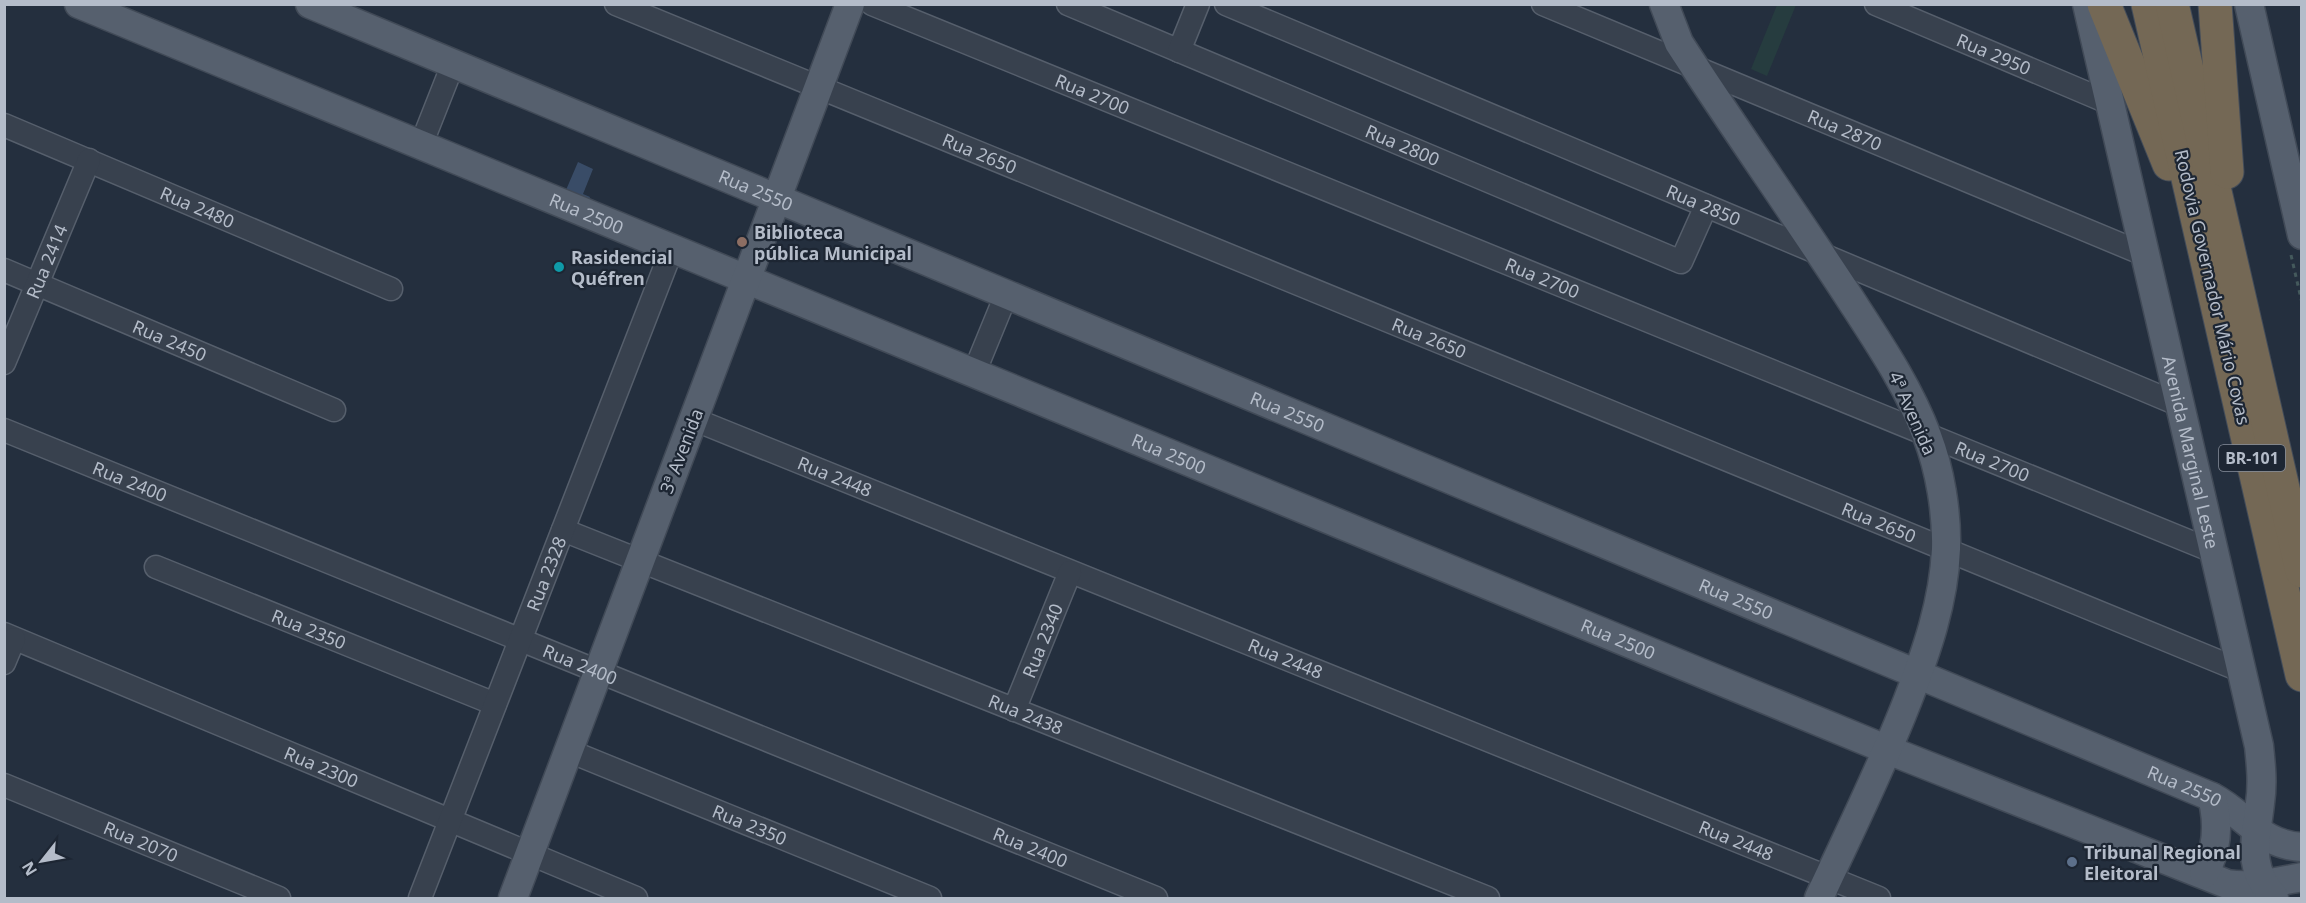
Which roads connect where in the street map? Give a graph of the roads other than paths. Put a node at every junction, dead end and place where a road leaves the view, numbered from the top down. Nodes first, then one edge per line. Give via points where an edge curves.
1 (79, 4) edge
2 (310, 4) edge
3 (616, 4) edge
4 (850, 4) edge
5 (872, 4) edge
6 (1068, 4) edge
7 (1198, 4) edge
8 (1226, 4) edge
9 (1543, 4) edge
10 (1664, 4) edge
11 (1876, 4) edge
12 (2087, 4) edge
13 (2104, 4) edge
14 (2148, 4) edge
15 (2172, 4) edge
16 (2215, 4) edge
17 (2249, 4) edge
18 (1179, 51) junction
19 (453, 64) junction
20 (1695, 68) junction
21 (819, 88) junction
22 (2110, 103) junction
23 (4, 125) edge
24 (421, 145) junction
25 (88, 160) junction
26 (2295, 178) edge
27 (776, 199) junction
28 (1706, 206) junction
29 (2301, 235) edge
30 (2202, 241) junction
31 (672, 249) junction
32 (1821, 254) junction
33 (2145, 255) junction
34 (4, 270) edge
35 (2235, 278) junction
36 (746, 279) junction
37 (37, 284) junction
38 (391, 289) dead end
39 (1006, 295) junction
40 (4, 363) edge
41 (974, 373) junction
42 (2180, 405) junction
43 (334, 410) dead end
44 (693, 419) junction
45 (4, 430) edge
46 (1927, 435) junction
47 (563, 530) junction
48 (1946, 550) junction
49 (2215, 552) junction
50 (640, 561) junction
51 (156, 567) dead end
52 (2301, 571) edge
53 (1070, 572) junction
54 (9, 637) edge
55 (520, 640) junction
56 (4, 663) edge
57 (2242, 671) junction
58 (599, 672) junction
59 (1918, 674) junction
60 (2301, 675) edge
61 (495, 704) junction
62 (1014, 710) junction
63 (1888, 750) junction
64 (569, 751) junction
65 (4, 785) edge
66 (2212, 797) junction
67 (450, 820) junction
68 (2256, 831) junction
69 (2301, 847) edge
70 (530, 854) junction
71 (2204, 874) junction
72 (2301, 877) edge
73 (2301, 887) edge
74 (1823, 888) edge
75 (2269, 892) edge
76 (279, 898) edge
77 (420, 898) edge
78 (513, 898) edge
79 (636, 898) edge
80 (930, 898) edge
81 (1156, 898) edge
82 (1488, 898) edge
83 (1879, 898) edge
84 (2295, 898) edge

1 - 24 main road, Rua 2500
2 - 19 main road, Rua 2550
3 - 21 street, Rua 2650
4 - 21 main road, 3ª Avenida
5 - 46 street, Rua 2700
6 - 18 street, Rua 2800
7 - 18 street
8 - 28 street, Rua 2850
9 - 20 street, Rua 2870
10 - 20 main road, 4ª Avenida via 1679,43
11 - 22 street, Rua 2950
12 - 22 main road, Avenida Marginal Leste
13 - 30 highway
14 - 30 highway, Rodovia Governador Mário Covas / BR-101
15 - 35 highway, Rodovia Governador Mário Covas / BR-101
16 - 35 highway
17 - 26 main road
18 - 28 street, Rua 2800 via 1681,262
19 - 24 street
19 - 27 main road, Rua 2550
20 - 32 main road, 4ª Avenida
20 - 33 street, Rua 2870
21 - 27 main road, 3ª Avenida
21 - 48 street, Rua 2650
22 - 33 main road, Avenida Marginal Leste
23 - 25 street, Rua 2480
24 - 31 main road, Rua 2500
25 - 37 street, Rua 2414
25 - 38 street, Rua 2480
26 - 29 main road
27 - 36 main road, 3ª Avenida
27 - 39 main road, Rua 2550
28 - 32 street, Rua 2850
30 - 60 highway, Rodovia Governador Mário Covas / BR-101
31 - 36 main road, Rua 2500
31 - 47 street, Rua 2328
32 - 42 street, Rua 2850
32 - 46 main road, 4ª Avenida via 1891,364
33 - 42 main road, Avenida Marginal Leste
34 - 37 street, Rua 2450
35 - 52 highway, Rodovia Governador Mário Covas / BR-101
36 - 41 main road, Rua 2500
36 - 44 main road, 3ª Avenida
37 - 40 street, Rua 2414
37 - 43 street, Rua 2450
39 - 41 street
39 - 59 main road, Rua 2550
41 - 63 main road, Rua 2500
42 - 49 main road, Avenida Marginal Leste
44 - 50 main road, 3ª Avenida
44 - 53 street, Rua 2448
45 - 55 street, Rua 2400
46 - 48 main road, 4ª Avenida via 1936,465
46 - 49 street, Rua 2700
47 - 50 street, Rua 2438
47 - 55 street, Rua 2328
48 - 57 street, Rua 2650
48 - 59 main road, 4ª Avenida via 1936,617
49 - 57 main road, Avenida Marginal Leste
50 - 58 main road, 3ª Avenida
50 - 62 street, Rua 2438
51 - 61 street, Rua 2350
53 - 62 street, Rua 2340
53 - 74 street, Rua 2448
54 - 56 street
54 - 67 street, Rua 2300
55 - 58 street, Rua 2400
55 - 61 street, Rua 2328
57 - 68 main road, Avenida Marginal Leste via 2262,773
58 - 64 main road, 3ª Avenida
58 - 81 street, Rua 2400
59 - 63 main road, 4ª Avenida
59 - 66 main road, Rua 2550
61 - 67 street, Rua 2328
62 - 82 street, Rua 2438
63 - 71 main road, Rua 2500
63 - 74 main road, 4ª Avenida
64 - 70 main road, 3ª Avenida
64 - 80 street, Rua 2350
65 - 76 street, Rua 2070
66 - 68 main road, Rua 2550
66 - 71 main road via 2215,850
67 - 70 street, Rua 2300
67 - 77 street, Rua 2328
68 - 69 main road, Rua 2550
68 - 75 main road, Avenida Marginal Leste via 2257,871
70 - 78 main road, 3ª Avenida
70 - 79 street, Rua 2300
71 - 75 main road, Rua 2500 via 2228,884
72 - 75 main road, Rua 2500
73 - 84 main road
74 - 83 street, Rua 2448

